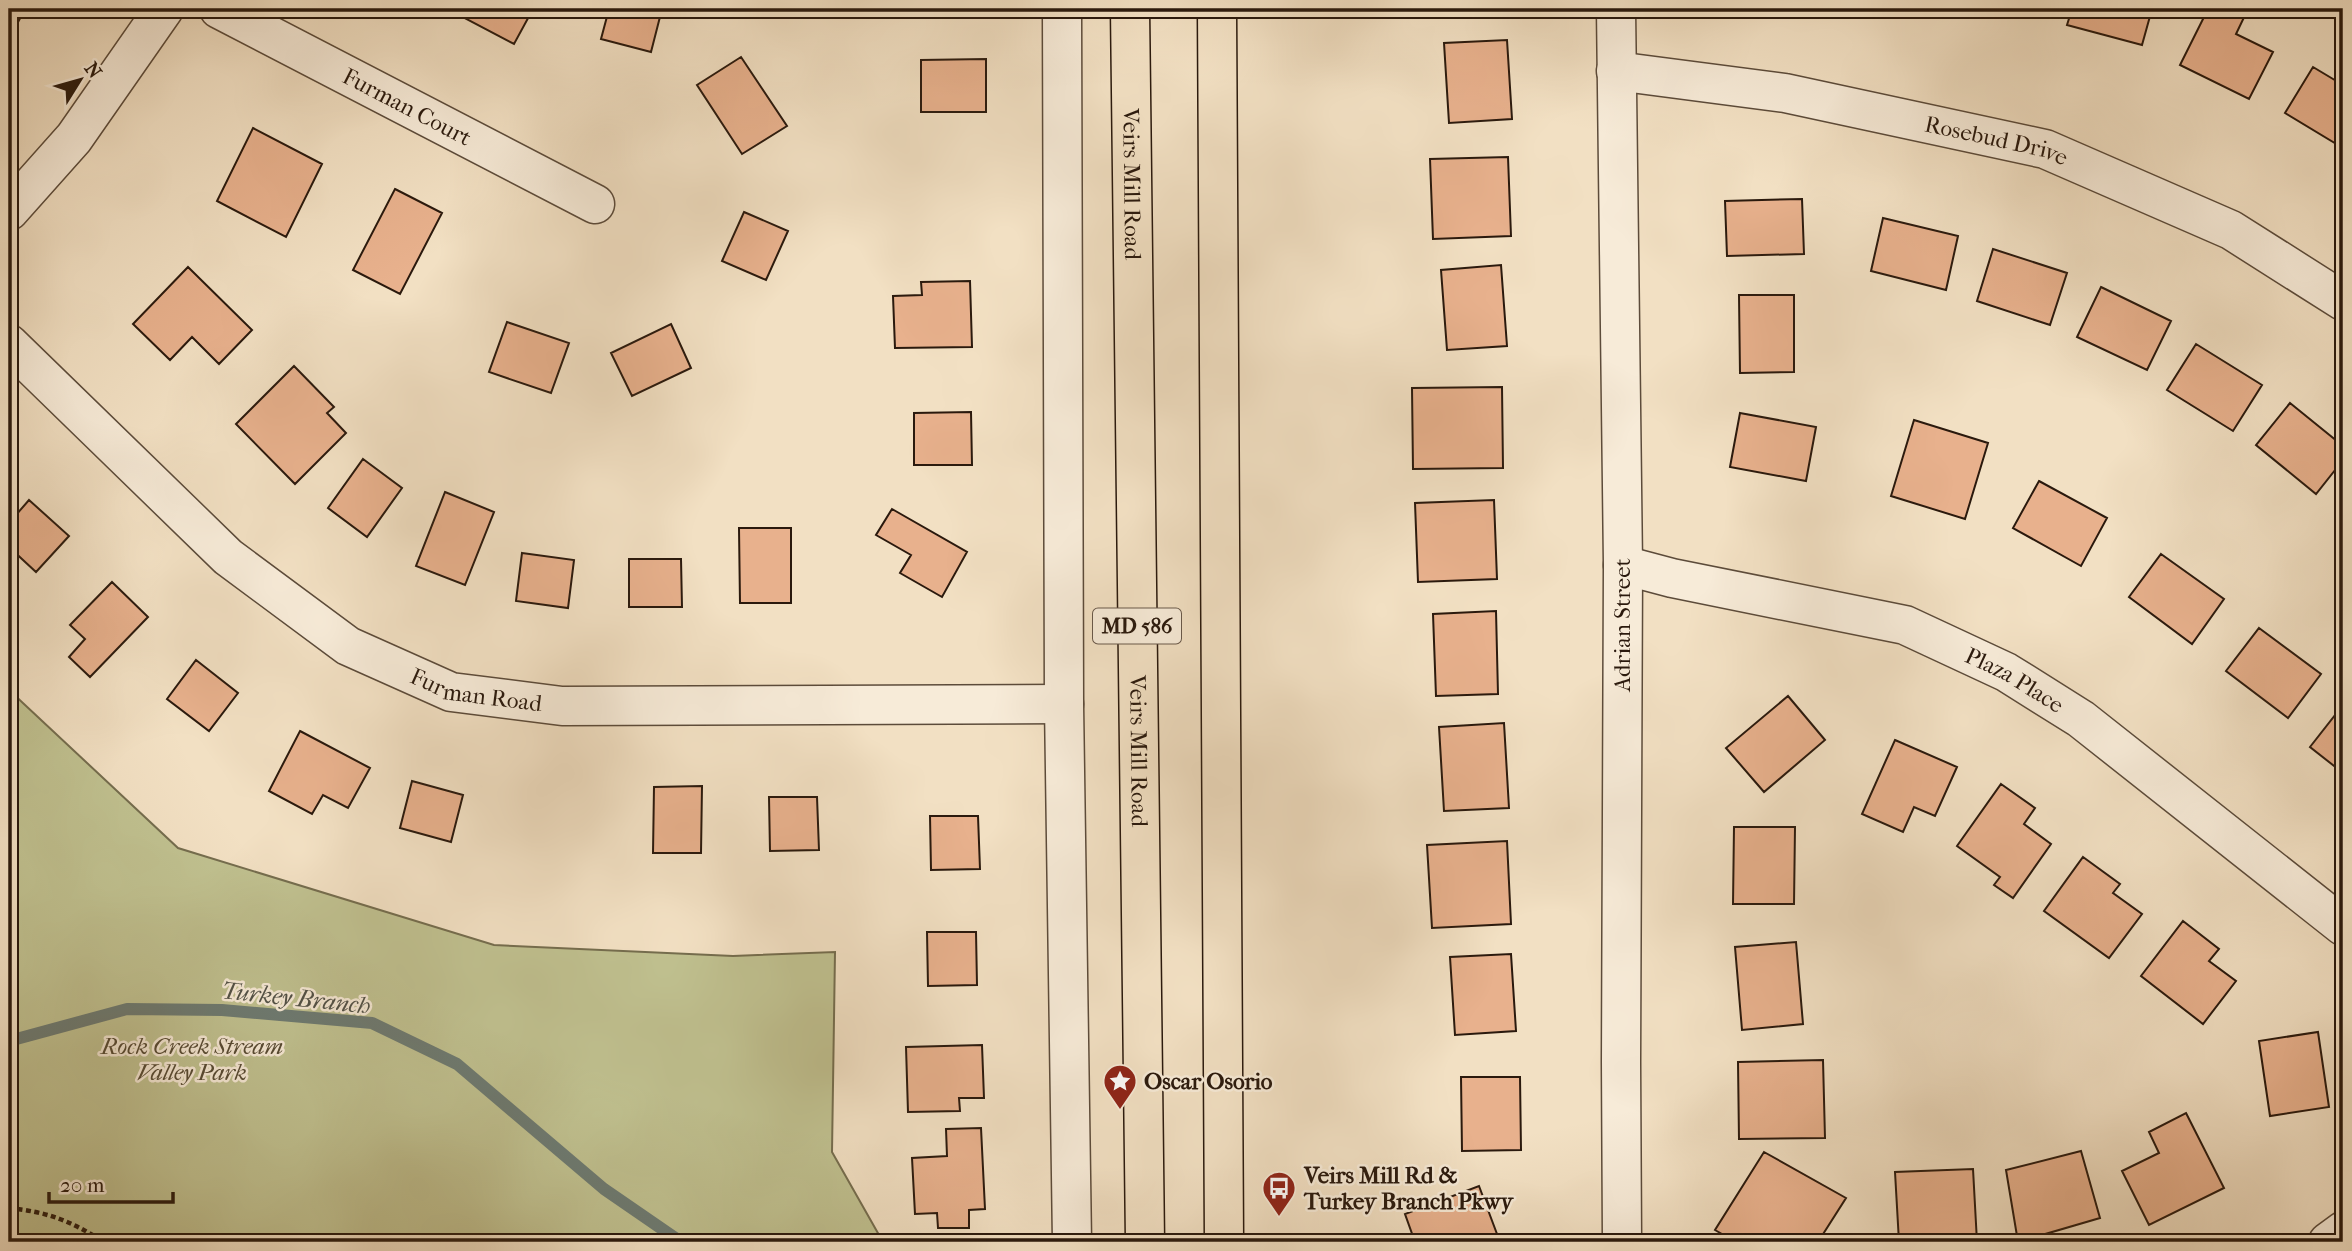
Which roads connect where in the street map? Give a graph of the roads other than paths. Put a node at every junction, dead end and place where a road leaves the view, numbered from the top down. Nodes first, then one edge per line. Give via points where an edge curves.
1 (164, 9) edge
2 (219, 9) edge
3 (1062, 9) edge
4 (1130, 9) edge
5 (1217, 9) edge
6 (1616, 9) edge
7 (1616, 71) junction
8 (594, 204) dead end
9 (9, 211) edge
10 (2343, 301) edge
11 (9, 344) edge
12 (1623, 565) junction
13 (1064, 704) junction
14 (2343, 926) edge
15 (2343, 1231) edge
16 (1072, 1242) edge
17 (1144, 1242) edge
18 (1224, 1242) edge
19 (1622, 1242) edge
20 (2328, 1242) edge

1 - 9 street via 74,138
2 - 8 street, Furman Court
3 - 13 street
4 - 17 main road, Veirs Mill Road / MD 586
5 - 18 main road
6 - 7 street, Adrian Street
7 - 10 street, Rosebud Drive via 1785,93 2045,149 2231,230
7 - 12 street, Adrian Street
11 - 13 street, Furman Road via 228,557 348,646 451,692 562,706
12 - 14 street, Plaza Place via 1905,625 2007,672 2081,719
12 - 19 street, Adrian Street
13 - 16 street
15 - 20 street

